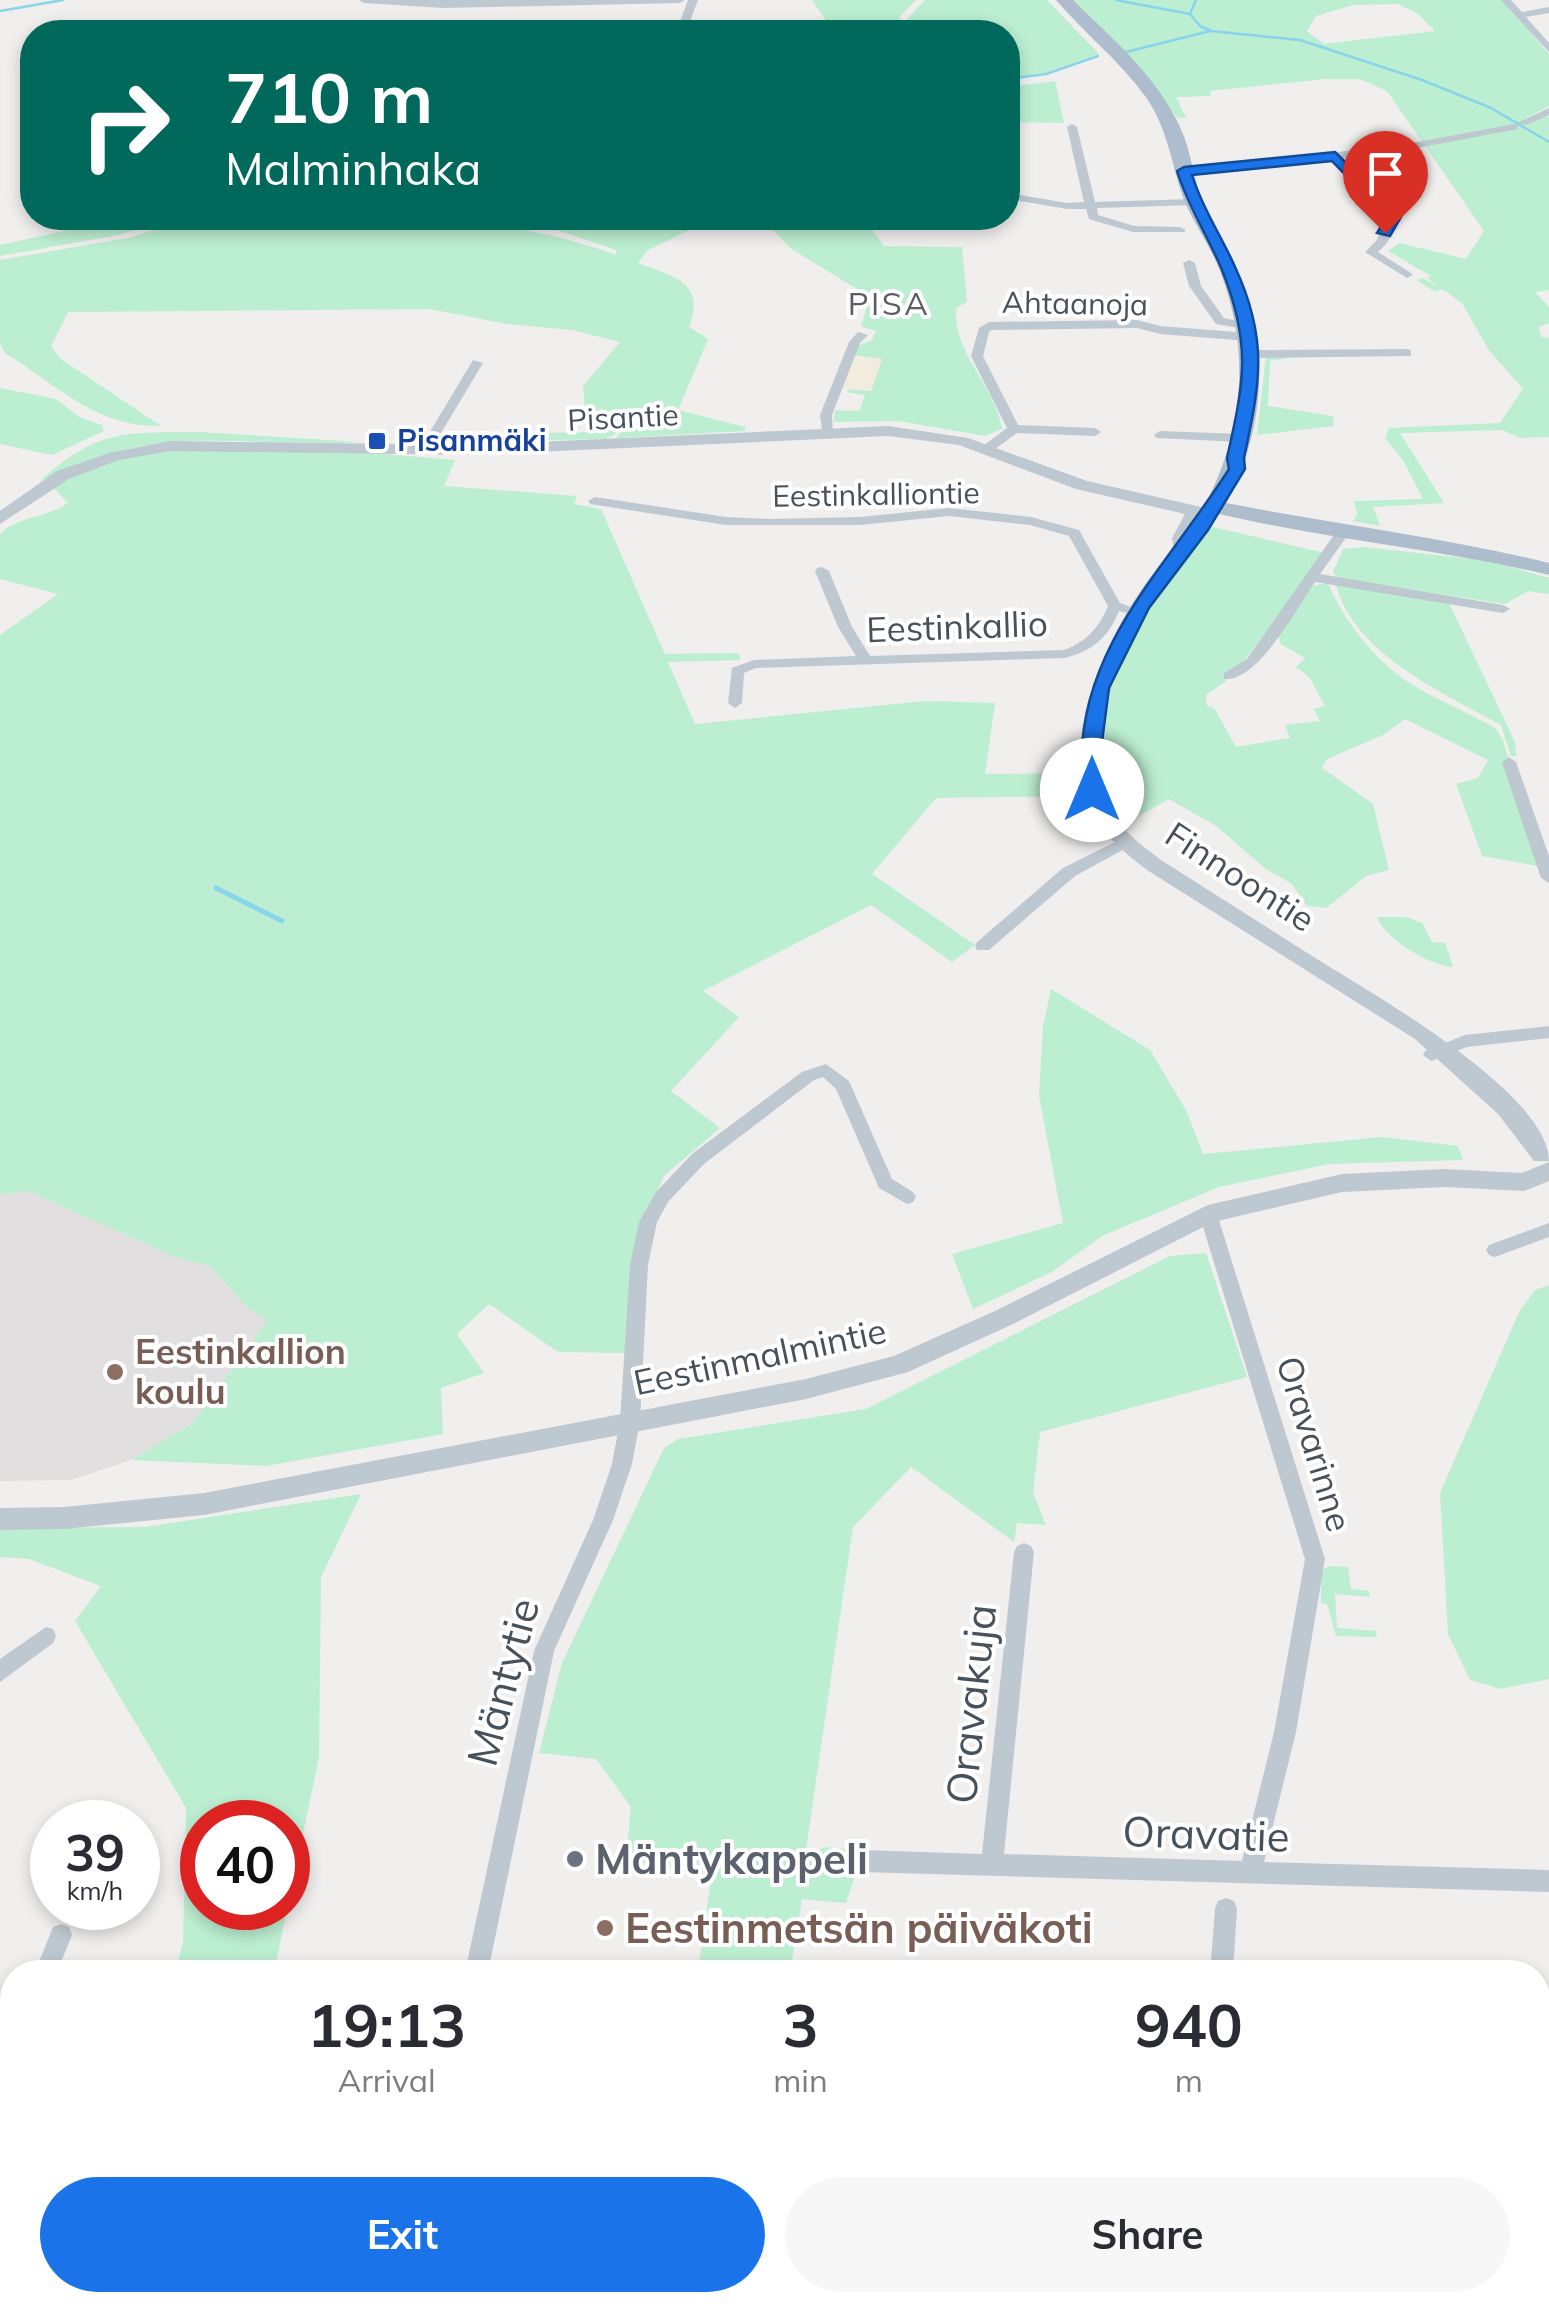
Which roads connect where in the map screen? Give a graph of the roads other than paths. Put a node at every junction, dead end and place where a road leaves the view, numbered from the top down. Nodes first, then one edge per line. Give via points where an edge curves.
1 (680, 0) edge
2 (1064, 0) edge
3 (1506, 0) edge
4 (363, 3) edge
5 (1549, 10) edge
6 (1520, 15) junction
7 (1549, 49) edge
8 (1548, 113) edge
9 (1072, 127) dead end
10 (1335, 156) junction
11 (1184, 171) junction
12 (1020, 199) edge
13 (1194, 202) junction
14 (1092, 207) junction
15 (1180, 230) dead end
16 (1189, 262) dead end
17 (1407, 275) dead end
18 (862, 336) dead end
19 (1250, 339) junction
20 (1407, 354) dead end
21 (477, 363) dead end
22 (1014, 429) junction
23 (1095, 432) dead end
24 (827, 434) junction
25 (1160, 435) dead end
26 (987, 448) junction
27 (1238, 448) junction
28 (425, 450) junction
29 (595, 502) dead end
30 (1204, 509) junction
31 (0, 518) edge
32 (1340, 537) junction
33 (822, 571) dead end
34 (1549, 572) edge
35 (1312, 577) junction
36 (1115, 606) junction
37 (1503, 609) dead end
38 (1137, 612) junction
39 (863, 659) junction
40 (1229, 676) dead end
41 (735, 703) dead end
42 (1509, 762) dead end
43 (1126, 842) junction
44 (1549, 878) edge
45 (983, 946) dead end
46 (1549, 1032) edge
47 (1436, 1052) junction
48 (1547, 1162) edge
49 (907, 1196) dead end
50 (1208, 1214) junction
51 (1549, 1230) edge
52 (1494, 1250) dead end
53 (630, 1421) junction
54 (0, 1519) edge
55 (1024, 1552) dead end
56 (46, 1636) dead end
57 (0, 1672) edge
58 (862, 1861) dead end
59 (992, 1864) junction
60 (1252, 1872) junction
61 (1549, 1881) edge
62 (1226, 1909) dead end
63 (61, 1936) dead end
64 (51, 1960) edge
65 (479, 1960) edge
66 (1222, 1960) edge

1 - 4 street
2 - 11 main road, Finnoontie via 1166,114
3 - 6 street
5 - 6 street
6 - 7 street
8 - 10 street via 1518,125
9 - 14 street
10 - 11 street
10 - 17 street via 1394,217 1371,252
11 - 13 main road, Finnoontie
12 - 14 street
13 - 14 street
13 - 19 main road, Finnoontie via 1229,268
14 - 15 street via 1094,217 1118,226
16 - 19 street via 1195,286 1220,320
18 - 24 street via 828,410
19 - 20 street
19 - 22 street, Ahtaanoja via 1136,324 989,326 977,356
19 - 27 main road, Finnoontie via 1252,384
21 - 28 street
22 - 23 street
22 - 26 street
24 - 26 street, Pisantie via 926,434
24 - 28 street, Pisantie
25 - 27 street
26 - 30 street, Pisantie via 1082,484
27 - 30 main road, Finnoontie via 1237,469
28 - 31 street, Pisantie via 149,449 94,462 47,483
29 - 36 street, Eestinkalliontie via 726,521 860,521 926,512 1030,521 1074,534
30 - 32 main road
30 - 38 street, Finnoontie
32 - 34 main road
32 - 35 street
33 - 39 street
35 - 37 street
35 - 40 street via 1252,662
36 - 38 street
36 - 39 street, Eestinkallio via 1086,647 1064,654
38 - 43 street, Finnoontie via 1100,688 1092,742 1092,790
39 - 41 street, Eestinkallio via 754,664 737,671
42 - 44 street
43 - 45 street via 1068,872
43 - 47 street, Finnoontie
46 - 47 street via 1465,1041
47 - 48 street, Finnoontie
48 - 50 street, Eestinmalmintie via 1531,1181 1342,1183
49 - 53 street, Mäntytie via 886,1183 843,1086 826,1070 808,1076 698,1159 648,1222 639,1265
50 - 53 street, Eestinmalmintie via 898,1365
50 - 60 street, Oravarinne via 1314,1560 1285,1732
51 - 52 street
53 - 54 street, Eestinmalmintie via 204,1504
53 - 65 street, Mäntytie via 612,1500 544,1651
55 - 59 street, Oravakuja
56 - 57 street
58 - 59 street, Oravatie
59 - 60 street, Oravatie
60 - 61 street, Oravatie
62 - 66 street
63 - 64 street

